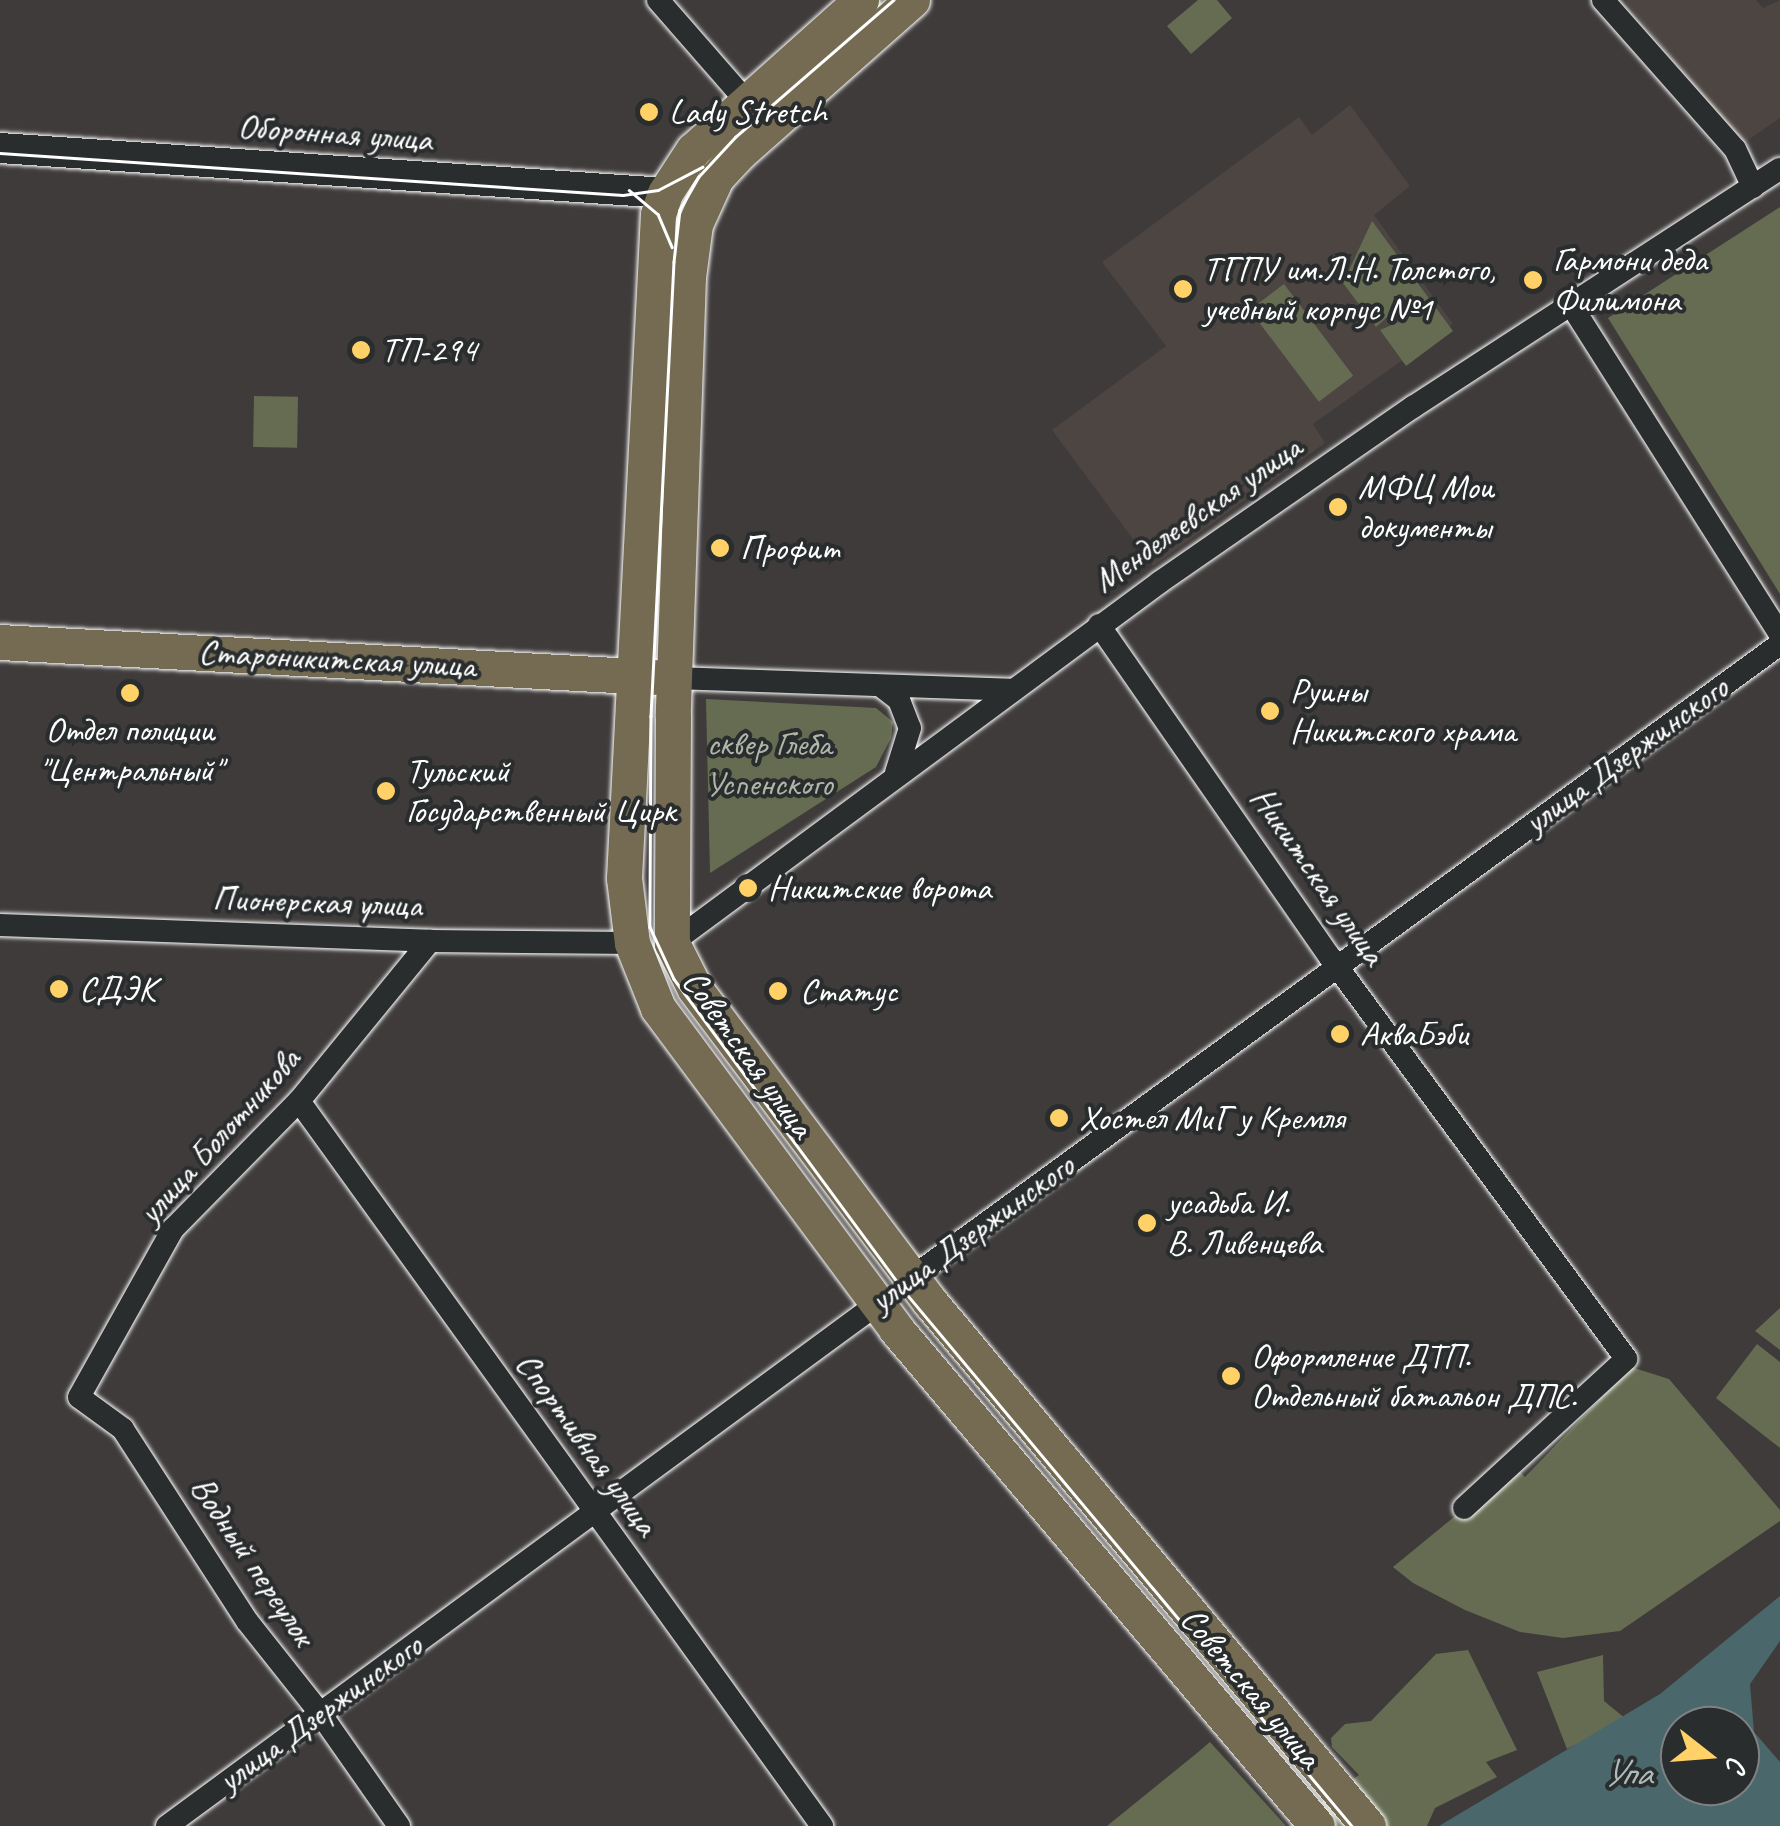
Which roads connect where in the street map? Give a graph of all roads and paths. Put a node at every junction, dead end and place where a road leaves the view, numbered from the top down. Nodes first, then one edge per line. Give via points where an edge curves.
1 (658, 0) edge
2 (860, 0) edge
3 (912, 0) edge
4 (1603, 0) edge
5 (746, 101) junction
6 (0, 148) edge
7 (1780, 169) edge
8 (1753, 187) junction
9 (664, 193) junction
10 (702, 205) junction
11 (1571, 305) junction
12 (1099, 624) junction
13 (1780, 634) edge
14 (0, 642) edge
15 (1780, 644) edge
16 (633, 676) junction
17 (674, 678) junction
18 (881, 686) junction
19 (1010, 690) junction
20 (894, 776) junction
21 (0, 926) edge
22 (430, 941) junction
23 (672, 943) junction
24 (632, 944) junction
25 (1336, 965) junction
26 (299, 1101) junction
27 (912, 1278) junction
28 (877, 1304) junction
29 (122, 1429) joint
30 (1464, 1508) dead end
31 (592, 1513) junction
32 (320, 1713) junction
33 (1306, 1813) edge
34 (167, 1826) edge
35 (399, 1826) edge
36 (822, 1826) edge
37 (1368, 1826) edge

1 - 5 street
2 - 5 main road, Советская улица
3 - 10 main road, Советская улица via 740,152
4 - 8 street via 1735,150
5 - 9 main road, Советская улица via 692,150
6 - 9 main road, Оборонная улица
7 - 8 street, Менделеевская улица
8 - 11 street, Менделеевская улица
9 - 10 main road
9 - 16 main road, Советская улица via 655,227
10 - 17 main road, Советская улица via 688,278
11 - 12 street, Менделеевская улица
11 - 13 street
12 - 19 street, Менделеевская улица
12 - 25 street, Никитская улица
14 - 16 main road, Староникитская улица
15 - 25 street, улица Дзержинского
16 - 17 main road, Староникитская улица
16 - 24 main road, Советская улица via 624,878
17 - 18 street
17 - 23 main road, Советская улица
18 - 19 street
18 - 20 street via 899,700 910,728
19 - 20 street, Менделеевская улица
20 - 23 street, Менделеевская улица
21 - 22 street, Пионерская улица
22 - 24 street, Пионерская улица
22 - 26 street, улица Болотникова
23 - 27 main road, Советская улица via 695,989
24 - 28 main road, Советская улица via 658,1008
25 - 27 street, улица Дзержинского
25 - 30 street, Никитская улица via 1626,1359
26 - 29 street, улица Болотникова via 174,1230 79,1397
26 - 31 street, Спортивная улица
27 - 28 main road, улица Дзержинского
27 - 37 main road, Советская улица
28 - 31 street, улица Дзержинского
28 - 33 main road, Советская улица
29 - 32 street, Водный переулок via 246,1620
31 - 32 street, улица Дзержинского
31 - 36 street, Спортивная улица
32 - 34 street, улица Дзержинского
32 - 35 street, Водный переулок

